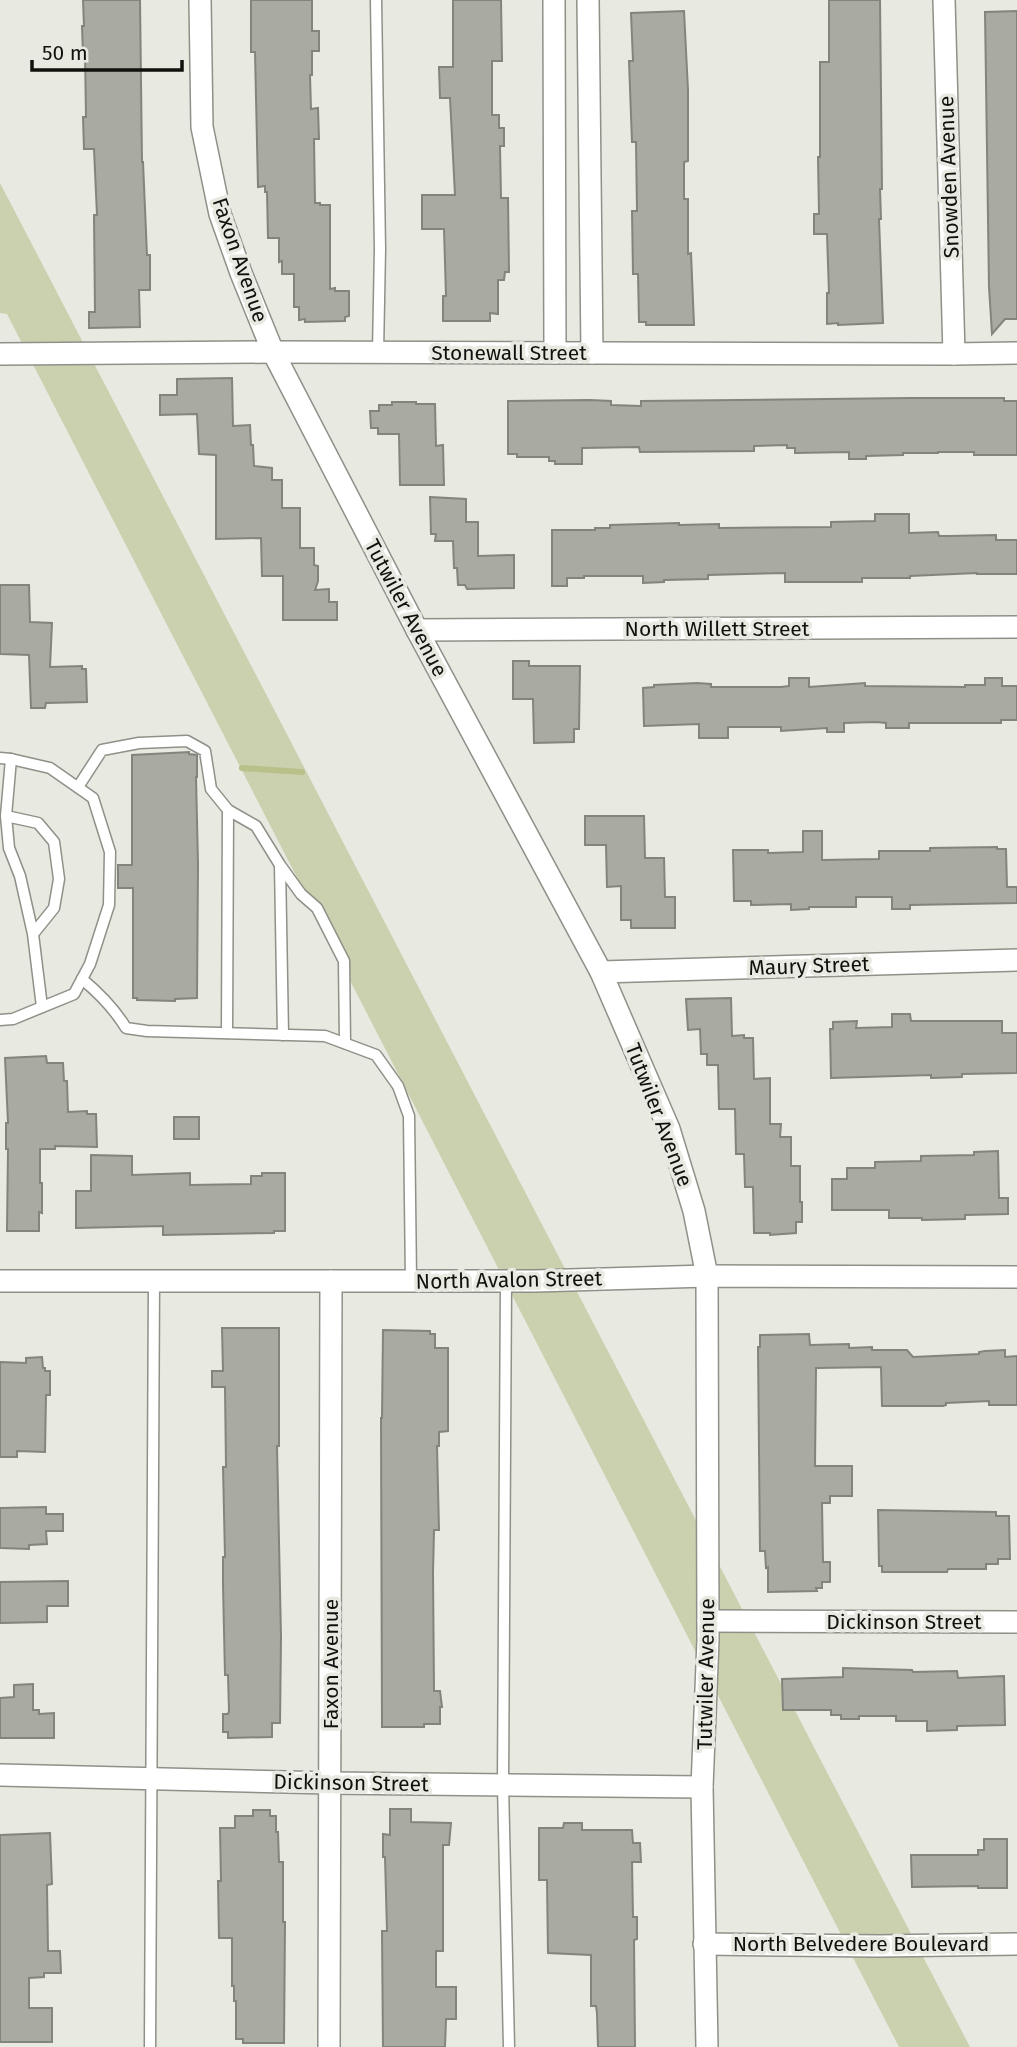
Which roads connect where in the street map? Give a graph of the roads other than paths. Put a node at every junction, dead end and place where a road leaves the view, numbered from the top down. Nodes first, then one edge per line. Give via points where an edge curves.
1 (200, 0) edge
2 (376, 0) edge
3 (554, 0) edge
4 (588, 0) edge
5 (944, 0) edge
6 (273, 352) junction
7 (378, 352) junction
8 (555, 353) junction
9 (592, 353) junction
10 (1017, 353) edge
11 (0, 354) edge
12 (954, 354) junction
13 (1017, 627) edge
14 (417, 630) junction
15 (6, 758) edge
16 (78, 788) junction
17 (228, 810) junction
18 (6, 816) junction
19 (279, 865) junction
20 (33, 934) junction
21 (1017, 960) edge
22 (601, 972) junction
23 (82, 979) junction
24 (42, 1007) junction
25 (0, 1020) edge
26 (227, 1033) junction
27 (283, 1035) junction
28 (345, 1043) junction
29 (707, 1276) junction
30 (1017, 1277) edge
31 (506, 1280) junction
32 (0, 1281) edge
33 (155, 1281) junction
34 (331, 1281) junction
35 (411, 1281) junction
36 (708, 1621) junction
37 (1017, 1622) edge
38 (0, 1775) edge
39 (153, 1779) junction
40 (330, 1783) junction
41 (503, 1785) junction
42 (702, 1787) junction
43 (704, 1944) junction
44 (1017, 1944) edge
45 (150, 2047) edge
46 (329, 2047) edge
47 (509, 2047) edge
48 (707, 2047) edge

1 - 6 street, Faxon Avenue via 202,127 220,214
2 - 7 lane
3 - 8 street
4 - 9 street
5 - 12 street, Snowden Avenue
6 - 7 street, Stonewall Street
6 - 11 street, Stonewall Street
6 - 14 street, Tutwiler Avenue
7 - 8 street, Stonewall Street
8 - 9 street, Stonewall Street
9 - 12 street, Stonewall Street
10 - 12 street, Stonewall Street
13 - 14 street, North Willett Street
14 - 22 street, Tutwiler Avenue
15 - 16 lane via 50,768
15 - 18 lane
16 - 17 lane via 102,750 187,741 205,751 211,789
16 - 23 lane via 93,798 110,852 109,905
17 - 19 lane via 256,826
17 - 26 lane
18 - 20 lane via 9,848
18 - 20 lane via 38,823 54,842 59,879 54,908
19 - 27 lane
19 - 28 lane via 317,908 344,961
20 - 24 lane
21 - 22 street, Maury Street
22 - 29 street, Tutwiler Avenue via 669,1129 694,1211
23 - 24 lane via 74,994
23 - 26 lane via 115,1009 126,1028
24 - 25 lane via 13,1020
26 - 27 lane
27 - 28 lane via 326,1035
28 - 35 lane via 376,1055 398,1086 409,1115
29 - 30 street, North Avalon Street
29 - 31 street, North Avalon Street
29 - 36 street, Tutwiler Avenue
31 - 35 street, North Avalon Street
31 - 41 lane
32 - 33 street, North Avalon Street
33 - 34 street, North Avalon Street
33 - 39 lane
34 - 35 street, North Avalon Street
34 - 40 street, Faxon Avenue
36 - 37 street, Dickinson Street
36 - 42 street, Tutwiler Avenue
38 - 39 street, Dickinson Street
39 - 40 street, Dickinson Street
39 - 45 lane
40 - 41 street, Dickinson Street
40 - 46 street, Faxon Avenue
41 - 42 street, Dickinson Street
41 - 47 lane
42 - 43 street, Tutwiler Avenue
43 - 44 street, North Belvedere Boulevard
43 - 48 street, Tutwiler Avenue

